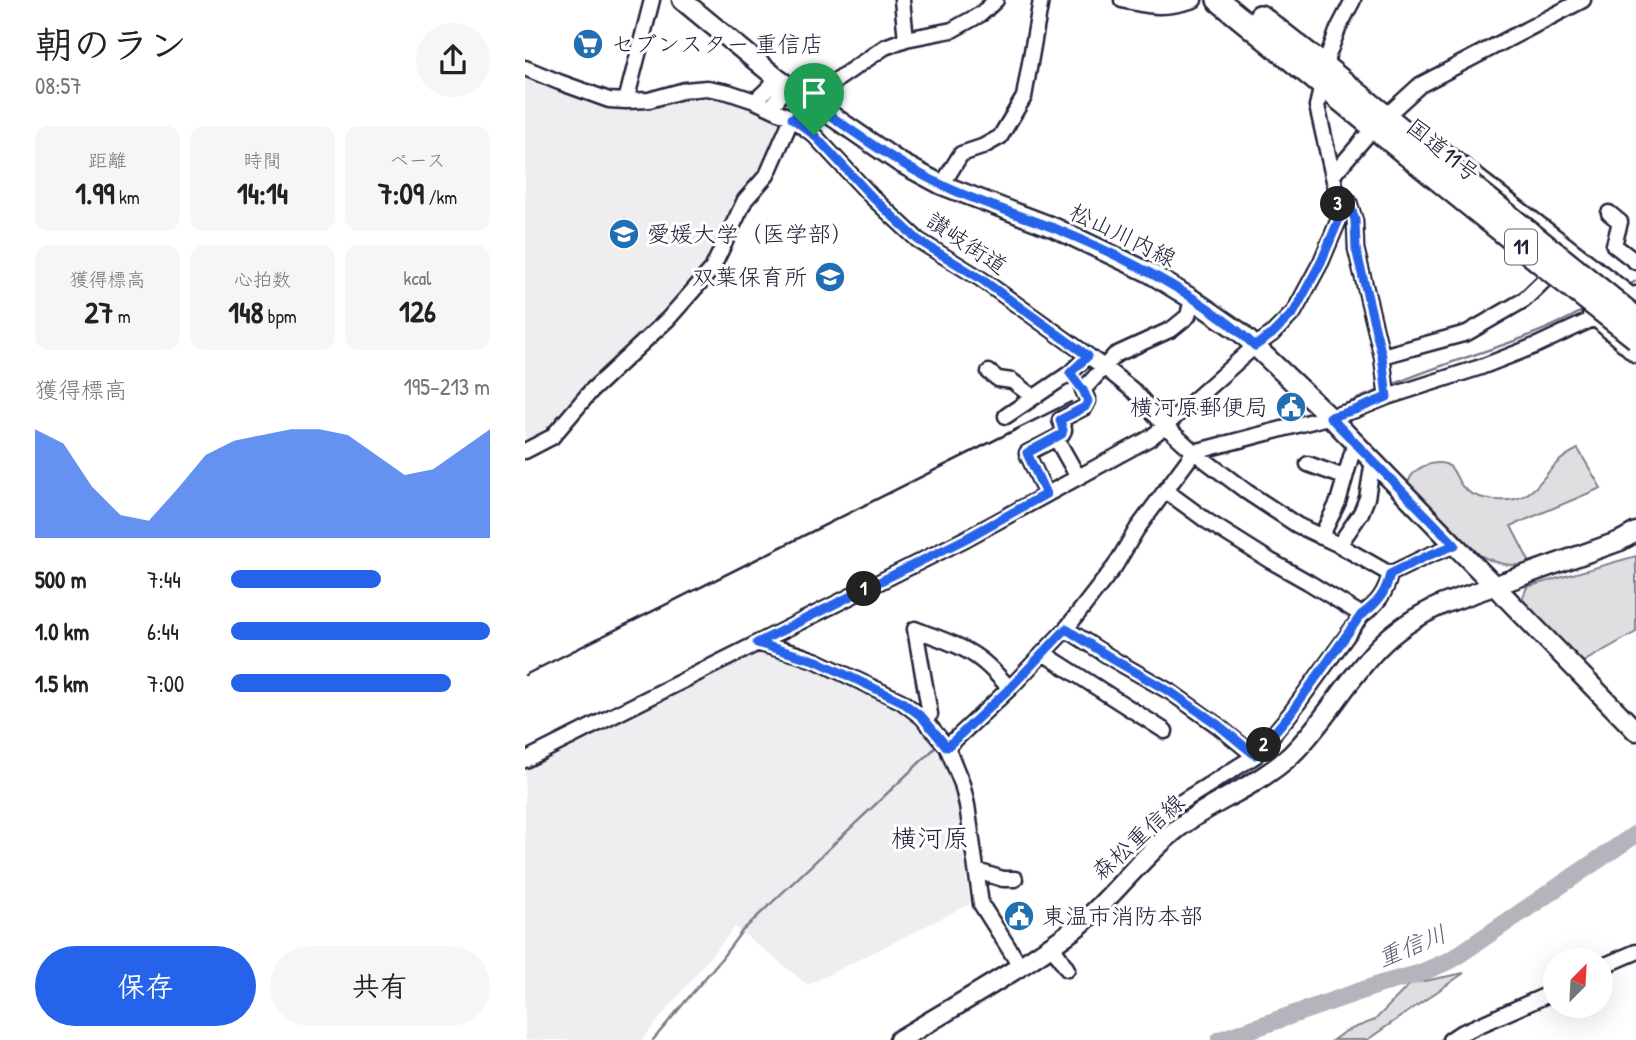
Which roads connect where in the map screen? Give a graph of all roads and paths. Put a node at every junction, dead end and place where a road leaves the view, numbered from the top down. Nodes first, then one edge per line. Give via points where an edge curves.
1 (652, 0) edge
2 (682, 0) edge
3 (902, 0) edge
4 (996, 0) edge
5 (1041, 0) edge
6 (1122, 0) edge
7 (1194, 0) edge
8 (1218, 0) edge
9 (1239, 0) edge
10 (1353, 0) edge
11 (1583, 0) edge
12 (906, 39) junction
13 (525, 68) edge
14 (1323, 76) junction
15 (783, 82) junction
16 (626, 101) junction
17 (755, 101) junction
18 (814, 104) junction
19 (771, 107) junction
20 (792, 118) junction
21 (1396, 135) junction
22 (1332, 175) junction
23 (942, 185) junction
24 (1337, 194) junction
25 (1609, 213) dead end
26 (1573, 252) junction
27 (1636, 262) edge
28 (1545, 280) junction
29 (1635, 297) edge
30 (1192, 299) junction
31 (1595, 318) junction
32 (1636, 318) edge
33 (1636, 338) edge
34 (1255, 346) junction
35 (1636, 355) edge
36 (1088, 356) junction
37 (1382, 356) junction
38 (1105, 368) junction
39 (989, 372) dead end
40 (1070, 373) junction
41 (1083, 390) junction
42 (1033, 397) junction
43 (1387, 397) junction
44 (1006, 416) dead end
45 (1330, 417) junction
46 (1165, 426) junction
47 (1056, 438) junction
48 (1355, 443) junction
49 (1192, 450) junction
50 (525, 451) edge
51 (1373, 461) junction
52 (1308, 464) dead end
53 (1078, 477) junction
54 (1344, 477) junction
55 (1166, 491) junction
56 (1046, 494) junction
57 (1636, 532) edge
58 (1321, 537) junction
59 (1339, 545) junction
60 (1455, 545) junction
61 (1390, 574) junction
62 (1495, 587) junction
63 (1361, 615) junction
64 (1066, 629) junction
65 (757, 643) junction
66 (1043, 653) junction
67 (1007, 686) junction
68 (922, 717) junction
69 (1165, 731) dead end
70 (1636, 731) edge
71 (947, 747) junction
72 (1255, 755) junction
73 (525, 760) edge
74 (1163, 814) dead end
75 (977, 871) junction
76 (1015, 879) dead end
77 (1052, 946) junction
78 (1636, 952) edge
79 (1613, 962) edge
80 (1020, 966) junction
81 (1067, 969) dead end
82 (1543, 997) edge
83 (899, 1040) edge
84 (1450, 1040) edge

1 - 16 street
2 - 15 main road, 松山川内線
3 - 12 street
4 - 12 street via 952,30
5 - 23 street via 1024,97 1000,137 961,154
6 - 7 street via 1166,7
8 - 14 highway, 国道11号 / 11
9 - 14 highway, 国道11号 / 11
10 - 14 street
11 - 21 street via 1420,85
12 - 18 street via 885,47 838,79
13 - 16 street, 讃岐街道 via 593,96
14 - 21 highway, 国道11号 / 11
14 - 22 street via 1317,106
15 - 17 street
15 - 18 main road, 松山川内線
15 - 19 street
16 - 17 street, 讃岐街道 via 707,88
17 - 19 street, 讃岐街道
18 - 20 street
18 - 23 main road, 松山川内線 via 899,162
19 - 20 street, 讃岐街道
20 - 36 street, 讃岐街道 via 918,240
20 - 50 street via 767,175 745,200 712,269 552,437
21 - 22 street
21 - 26 street via 1416,128
21 - 28 street via 1395,157
21 - 32 highway, 国道11号 / 11, bridge
21 - 33 highway, 国道11号 / 11, bridge
22 - 24 street
23 - 30 main road, 松山川内線 via 1055,228 1149,272
24 - 34 street via 1340,217 1321,262 1294,312
24 - 37 street via 1349,202 1355,220 1356,249
25 - 27 street via 1620,222 1614,245
26 - 28 street
26 - 29 street
28 - 31 street
28 - 37 street via 1524,300 1467,333
29 - 31 street
30 - 34 main road, 松山川内線
30 - 38 street via 1188,316 1115,355
31 - 35 street
31 - 43 street via 1481,367
34 - 45 main road, 松山川内線
34 - 46 street
36 - 38 street, 讃岐街道
36 - 40 street
37 - 43 street
38 - 41 street
38 - 46 street, 讃岐街道 via 1135,392
39 - 42 street via 1013,381
40 - 41 street
40 - 42 street
41 - 47 street via 1088,401 1085,407 1060,420 1063,430
42 - 44 street
43 - 45 street
45 - 48 main road, 松山川内線
45 - 49 street
46 - 49 street, 讃岐街道
46 - 53 street
47 - 53 street
47 - 56 street via 1027,453
48 - 51 main road, 松山川内線
48 - 54 street
49 - 55 street
49 - 58 street, 讃岐街道 via 1247,492
51 - 59 street via 1361,513
51 - 60 main road, 松山川内線
52 - 54 street
53 - 56 street
54 - 58 street
55 - 63 street
55 - 64 street
56 - 65 street
57 - 62 main road, 森松重信線
58 - 59 street, 讃岐街道
59 - 61 street, 讃岐街道
60 - 61 street
60 - 62 main road, 松山川内線
61 - 63 street via 1387,588
62 - 70 main road, 松山川内線
62 - 77 main road, 森松重信線 via 1420,614 1391,635 1290,755 1171,834 1084,921
63 - 72 street
64 - 66 street
64 - 72 street via 1172,693
65 - 68 street via 839,671 901,701
65 - 73 street
66 - 67 street
66 - 69 street
67 - 68 street via 975,656 915,629 930,714
67 - 71 street
68 - 71 street
71 - 75 street via 962,783
72 - 74 street
75 - 76 street
75 - 80 street via 985,912
77 - 80 main road, 森松重信線
77 - 81 street
78 - 79 street
80 - 83 main road, 森松重信線
82 - 84 street

